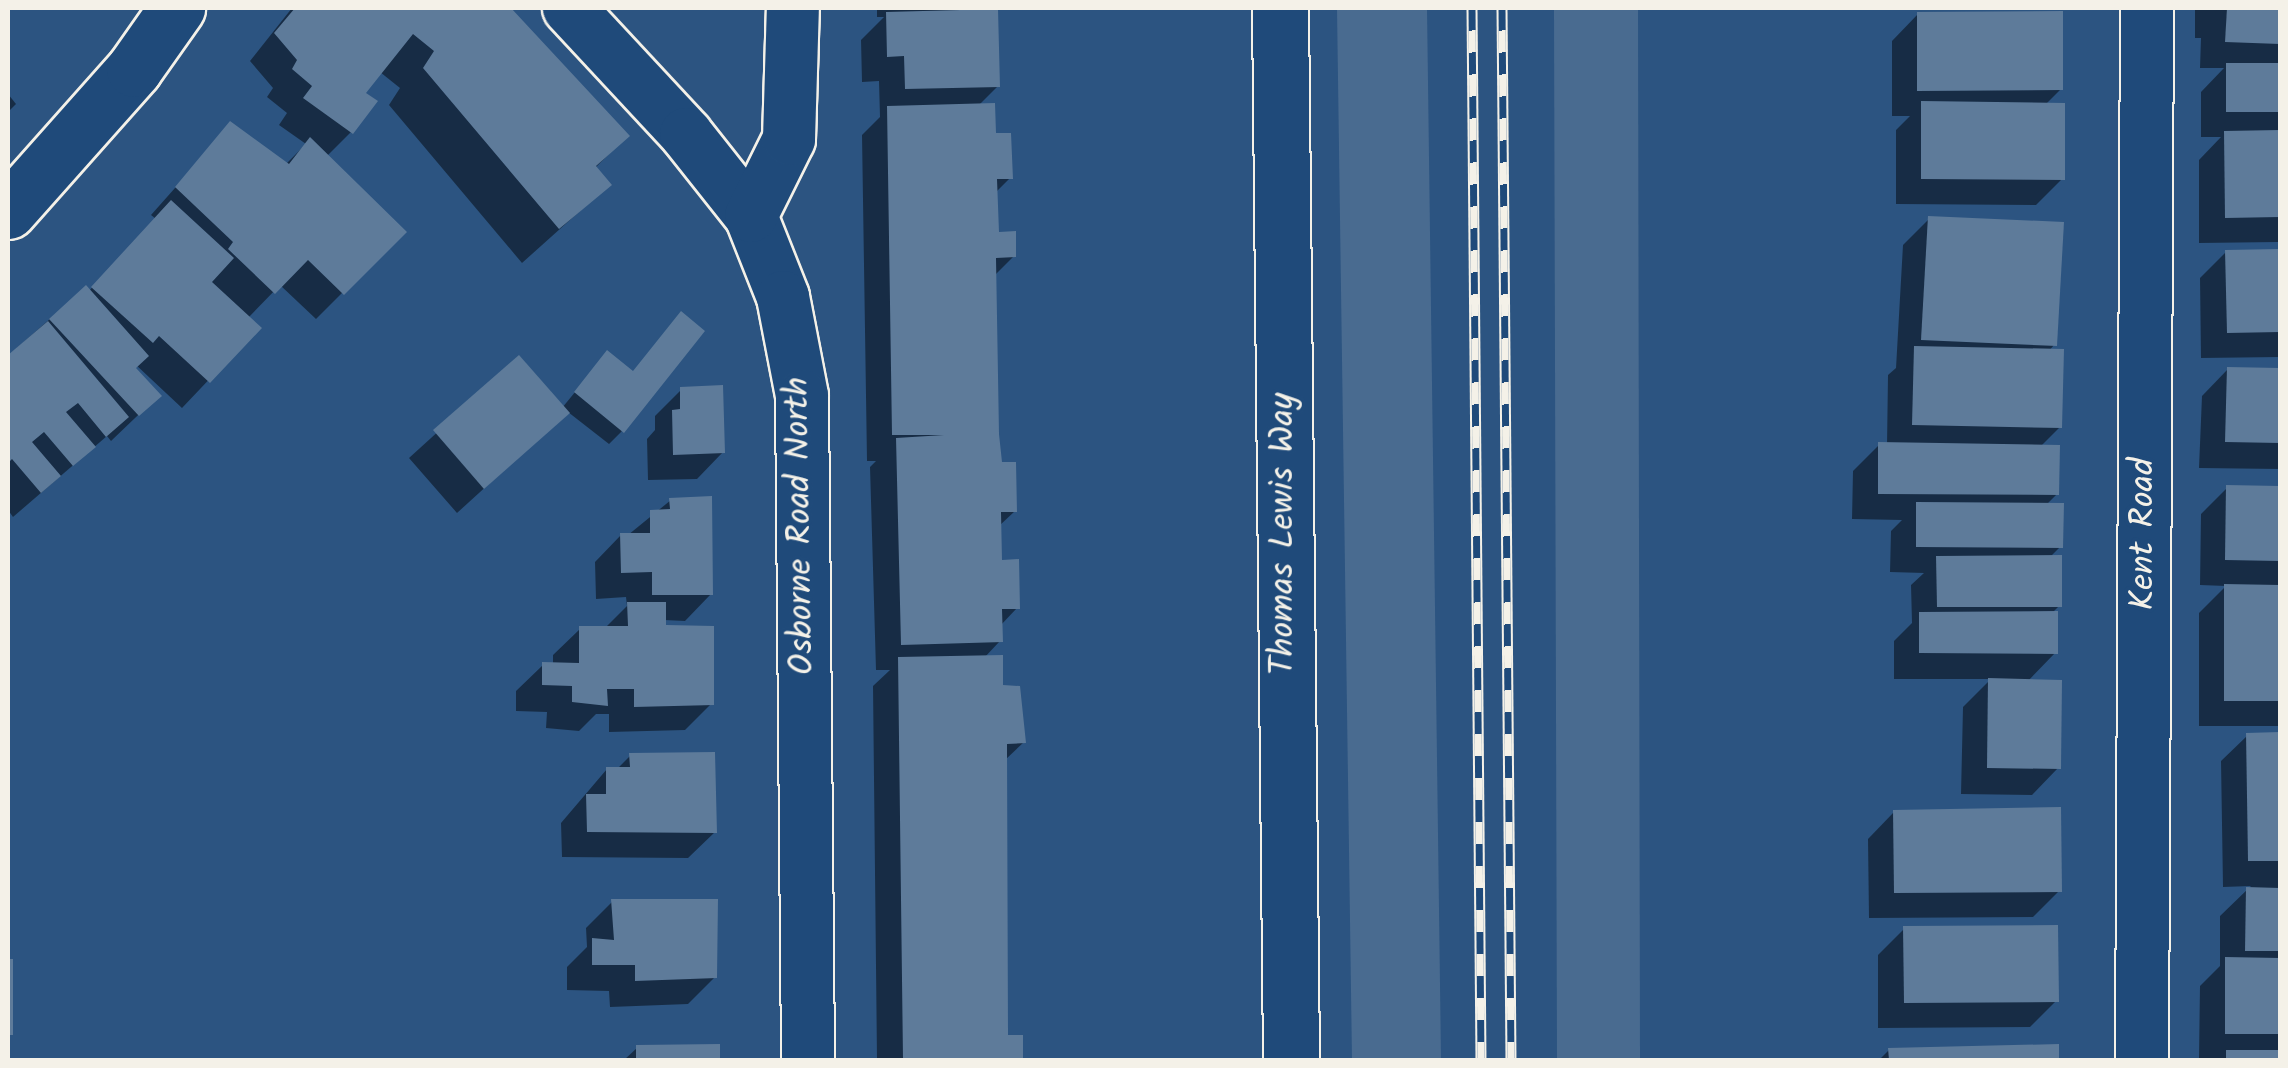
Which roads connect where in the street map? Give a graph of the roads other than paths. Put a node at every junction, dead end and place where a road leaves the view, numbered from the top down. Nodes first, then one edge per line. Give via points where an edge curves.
1 (177, 8) edge
2 (568, 8) edge
3 (793, 8) edge
4 (1280, 8) edge
5 (2147, 8) edge
6 (8, 210) edge
7 (751, 216) junction
8 (808, 1060) edge
9 (1291, 1060) edge
10 (2142, 1060) edge

1 - 6 main road via 134,69
2 - 7 street, Osborne Road North via 686,134
3 - 7 street via 790,139
4 - 9 main road, Thomas Lewis Way
5 - 10 street, Kent Road
7 - 8 street, Osborne Road North via 783,297 802,396

